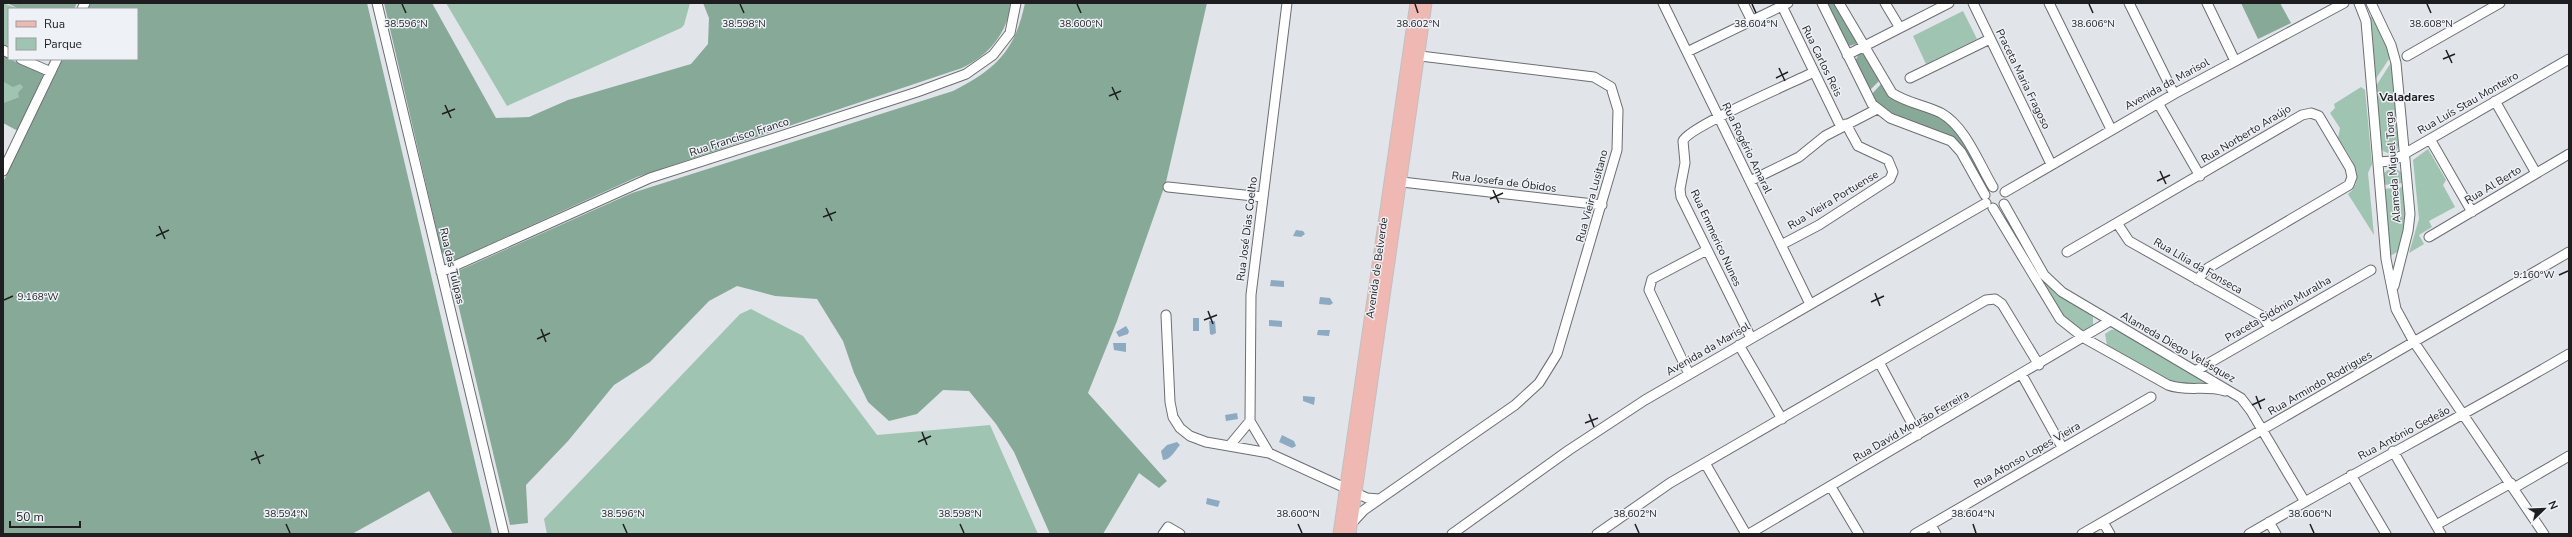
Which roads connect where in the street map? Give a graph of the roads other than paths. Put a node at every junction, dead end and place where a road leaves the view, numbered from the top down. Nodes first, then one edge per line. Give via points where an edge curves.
1 (378, 3) edge
2 (1016, 3) edge
3 (1287, 3) edge
4 (1416, 3) edge
5 (1426, 3) edge
6 (1663, 3) edge
7 (1743, 3) edge
8 (1822, 3) edge
9 (1839, 3) edge
10 (1885, 3) edge
11 (1949, 3) edge
12 (1973, 3) edge
13 (2050, 3) edge
14 (2129, 3) edge
15 (2207, 3) edge
16 (2344, 3) edge
17 (2359, 3) edge
18 (2371, 3) edge
19 (2500, 3) edge
20 (1785, 4) edge
21 (1752, 21) junction
22 (1900, 28) junction
23 (1990, 39) junction
24 (1866, 45) junction
25 (1687, 52) junction
26 (1414, 55) junction
27 (1847, 55) junction
28 (2407, 56) dead end
29 (2569, 59) edge
30 (23, 60) edge
31 (57, 60) edge
32 (2235, 61) junction
33 (51, 72) junction
34 (1814, 72) junction
35 (1910, 78) dead end
36 (2174, 94) junction
37 (2495, 101) junction
38 (2158, 103) junction
39 (1877, 109) junction
40 (1719, 117) junction
41 (1844, 126) junction
42 (2112, 129) junction
43 (2430, 138) junction
44 (2405, 154) junction
45 (2569, 154) edge
46 (2378, 162) junction
47 (2051, 164) junction
48 (3, 171) edge
49 (2536, 173) junction
50 (2200, 176) junction
51 (1750, 181) junction
52 (1402, 182) junction
53 (1168, 187) dead end
54 (1993, 187) junction
55 (2005, 192) junction
56 (1263, 197) junction
57 (1988, 202) junction
58 (2004, 204) junction
59 (1602, 205) junction
60 (2472, 212) junction
61 (2117, 223) junction
62 (2428, 237) dead end
63 (1781, 245) junction
64 (1707, 250) junction
65 (2067, 252) dead end
66 (2569, 252) edge
67 (2371, 270) dead end
68 (441, 272) junction
69 (2197, 280) junction
70 (1810, 304) junction
71 (2396, 309) junction
72 (1166, 315) dead end
73 (2110, 321) junction
74 (2270, 327) junction
75 (1751, 338) junction
76 (2084, 338) junction
77 (2414, 342) junction
78 (1739, 345) junction
79 (2569, 354) edge
80 (1879, 362) junction
81 (2039, 365) junction
82 (2197, 370) junction
83 (1689, 374) junction
84 (2022, 375) junction
85 (2234, 393) junction
86 (2151, 397) dead end
87 (2464, 415) junction
88 (1782, 419) junction
89 (1250, 421) junction
90 (2263, 430) junction
91 (1918, 435) junction
92 (1230, 445) junction
93 (2062, 447) junction
94 (2393, 451) junction
95 (1269, 453) junction
96 (2569, 456) edge
97 (1705, 463) junction
98 (2351, 475) junction
99 (2512, 486) junction
100 (1831, 487) junction
101 (1351, 491) junction
102 (1379, 499) junction
103 (2305, 502) junction
104 (2104, 522) junction
105 (2269, 522) junction
106 (1930, 525) junction
107 (2436, 525) junction
108 (1351, 529) edge
109 (504, 534) edge
110 (1163, 534) edge
111 (1180, 534) edge
112 (1339, 534) edge
113 (1452, 534) edge
114 (1597, 534) edge
115 (1747, 534) edge
116 (1859, 534) edge
117 (1915, 534) edge
118 (1936, 534) edge
119 (2082, 534) edge
120 (2110, 534) edge
121 (2249, 534) edge
122 (2276, 534) edge
123 (2386, 534) edge
124 (2441, 534) edge
125 (2544, 534) edge

1 - 68 street, Rua das Tulipas
2 - 68 street, Rua Francisco Franco via 1010,33 993,55 966,74 650,178
3 - 56 street, Rua José Dias Coelho
4 - 26 main road, Avenida de Belverde
5 - 26 main road, Avenida de Belverde
6 - 25 street, Rua Rogério Amaral
7 - 21 street
8 - 27 street, Alameda Diego Velásquez
9 - 24 street
10 - 22 street
11 - 22 street
12 - 23 street, Praceta Maria Fragoso
13 - 42 street
14 - 36 street
15 - 32 street
16 - 32 street, Avenida da Marisol
17 - 46 street, Alameda Miguel Torga via 2366,21
18 - 44 street, Alameda Miguel Torga via 2396,58
19 - 28 street
20 - 21 street
20 - 34 street, Rua Carlos Reis
21 - 25 street
22 - 24 street
23 - 35 street
23 - 47 street, Praceta Maria Fragoso
24 - 27 street
24 - 54 street via 1892,93 1943,114 1955,125
25 - 40 street, Rua Rogério Amaral
26 - 52 main road, Avenida de Belverde
26 - 59 street, Rua Vieira Lusitano via 1594,77 1612,87 1618,110 1617,150
26 - 101 main road, Avenida de Belverde
27 - 39 street, Alameda Diego Velásquez via 1868,98
29 - 37 street, Rua Luís Stau Monteiro
30 - 33 street
31 - 33 street
32 - 36 street, Avenida da Marisol
33 - 48 street
34 - 40 street
34 - 41 street, Rua Carlos Reis
36 - 38 street, Avenida da Marisol
37 - 43 street, Rua Luís Stau Monteiro
37 - 49 street
38 - 42 street, Avenida da Marisol
38 - 50 street
39 - 41 street
39 - 57 street, Alameda Diego Velásquez via 1890,118 1951,141 1961,152
40 - 51 street, Rua Rogério Amaral
40 - 64 street, Rua Emmerico Nunes via 1690,133 1683,141 1685,167 1680,194
41 - 51 street via 1799,157
41 - 63 street, Rua Vieira Portuense via 1858,146 1888,160 1893,172 1890,179 1819,225
42 - 47 street, Avenida da Marisol
43 - 44 street, Rua Luís Stau Monteiro
43 - 60 street
44 - 46 street, Rua Luís Stau Monteiro via 2392,162
44 - 71 street, Alameda Miguel Torga via 2410,222 2395,275
45 - 49 street, Rua Al Berto
46 - 71 street, Alameda Miguel Torga via 2386,259
47 - 55 street, Avenida da Marisol
49 - 60 street, Rua Al Berto
50 - 61 street, Rua Norberto Araújo
50 - 69 street, Rua Norberto Araújo via 2302,115 2310,113 2319,116 2323,121 2350,168 2352,177 2346,188 2208,268
51 - 63 street, Rua Rogério Amaral
52 - 59 street, Rua Josefa de Óbidos
52 - 101 main road, Avenida de Belverde
53 - 56 street
54 - 55 street via 2001,187
54 - 57 street, Avenida da Marisol
55 - 58 street
56 - 89 street, Rua José Dias Coelho via 1251,295
57 - 58 street, Avenida da Marisol via 1999,208
57 - 70 street, Avenida da Marisol
57 - 76 street, Alameda Diego Velásquez via 2053,310 2068,327
58 - 73 street, Alameda Diego Velásquez via 2049,281 2062,292
59 - 102 street, Rua Vieira Lusitano via 1557,354 1539,383 1515,405
60 - 62 street, Rua Al Berto
61 - 65 street, Rua Norberto Araújo
61 - 69 street, Rua Lília da Fonseca via 2129,241
63 - 70 street, Rua Rogério Amaral
64 - 75 street, Rua Emmerico Nunes
64 - 83 street via 1652,279 1649,290
66 - 77 street, Rua Armindo Rodrigues
67 - 74 street, Praceta Sidónio Muralha
68 - 109 street, Rua das Tulipas
69 - 74 street, Rua Lília da Fonseca via 2262,316
70 - 75 street, Avenida da Marisol
71 - 77 street, Alameda Miguel Torga
72 - 92 street via 1173,417 1190,436 1206,442
73 - 76 street, Alameda Diego Velásquez
73 - 82 street, Alameda Diego Velásquez
74 - 82 street, Praceta Sidónio Muralha
75 - 78 street, Avenida da Marisol
76 - 81 street, Rua David Mourão Ferreira
76 - 85 street, Alameda Diego Velásquez via 2173,387 2210,387
77 - 87 street, Alameda Miguel Torga
77 - 90 street, Rua Armindo Rodrigues
78 - 83 street, Avenida da Marisol
78 - 88 street
79 - 87 street, Rua António Gedeão
80 - 81 street via 1991,299 1998,301 2005,308
80 - 88 street
80 - 91 street
81 - 84 street, Rua David Mourão Ferreira
82 - 85 street, Alameda Diego Velásquez
83 - 113 street, Avenida da Marisol via 1570,450
84 - 91 street, Rua David Mourão Ferreira
84 - 93 street
85 - 90 street, Alameda Diego Velásquez via 2246,403
86 - 93 street, Rua Afonso Lopes Vieira
87 - 94 street, Rua António Gedeão
87 - 99 street, Alameda Miguel Torga
88 - 97 street
89 - 92 street
89 - 95 street
90 - 103 street, Alameda Diego Velásquez
90 - 104 street, Rua Armindo Rodrigues
91 - 100 street, Rua David Mourão Ferreira
92 - 95 street
93 - 106 street, Rua Afonso Lopes Vieira
94 - 98 street, Rua António Gedeão
94 - 107 street
95 - 101 street
96 - 99 street
97 - 114 street via 1654,493
97 - 115 street
98 - 103 street, Rua António Gedeão
98 - 123 street
99 - 107 street
99 - 125 street, Alameda Miguel Torga
100 - 115 street, Rua David Mourão Ferreira
100 - 116 street
101 - 102 street via 1367,498
101 - 108 main road, Avenida de Belverde
101 - 112 main road, Avenida de Belverde
102 - 108 street, Rua Vieira Lusitano via 1361,512
103 - 105 street, Rua António Gedeão
104 - 119 street, Rua Armindo Rodrigues
104 - 120 street
105 - 121 street, Rua António Gedeão
105 - 122 street
106 - 117 street, Rua Afonso Lopes Vieira
106 - 118 street
107 - 124 street
110 - 111 street via 1168,527

